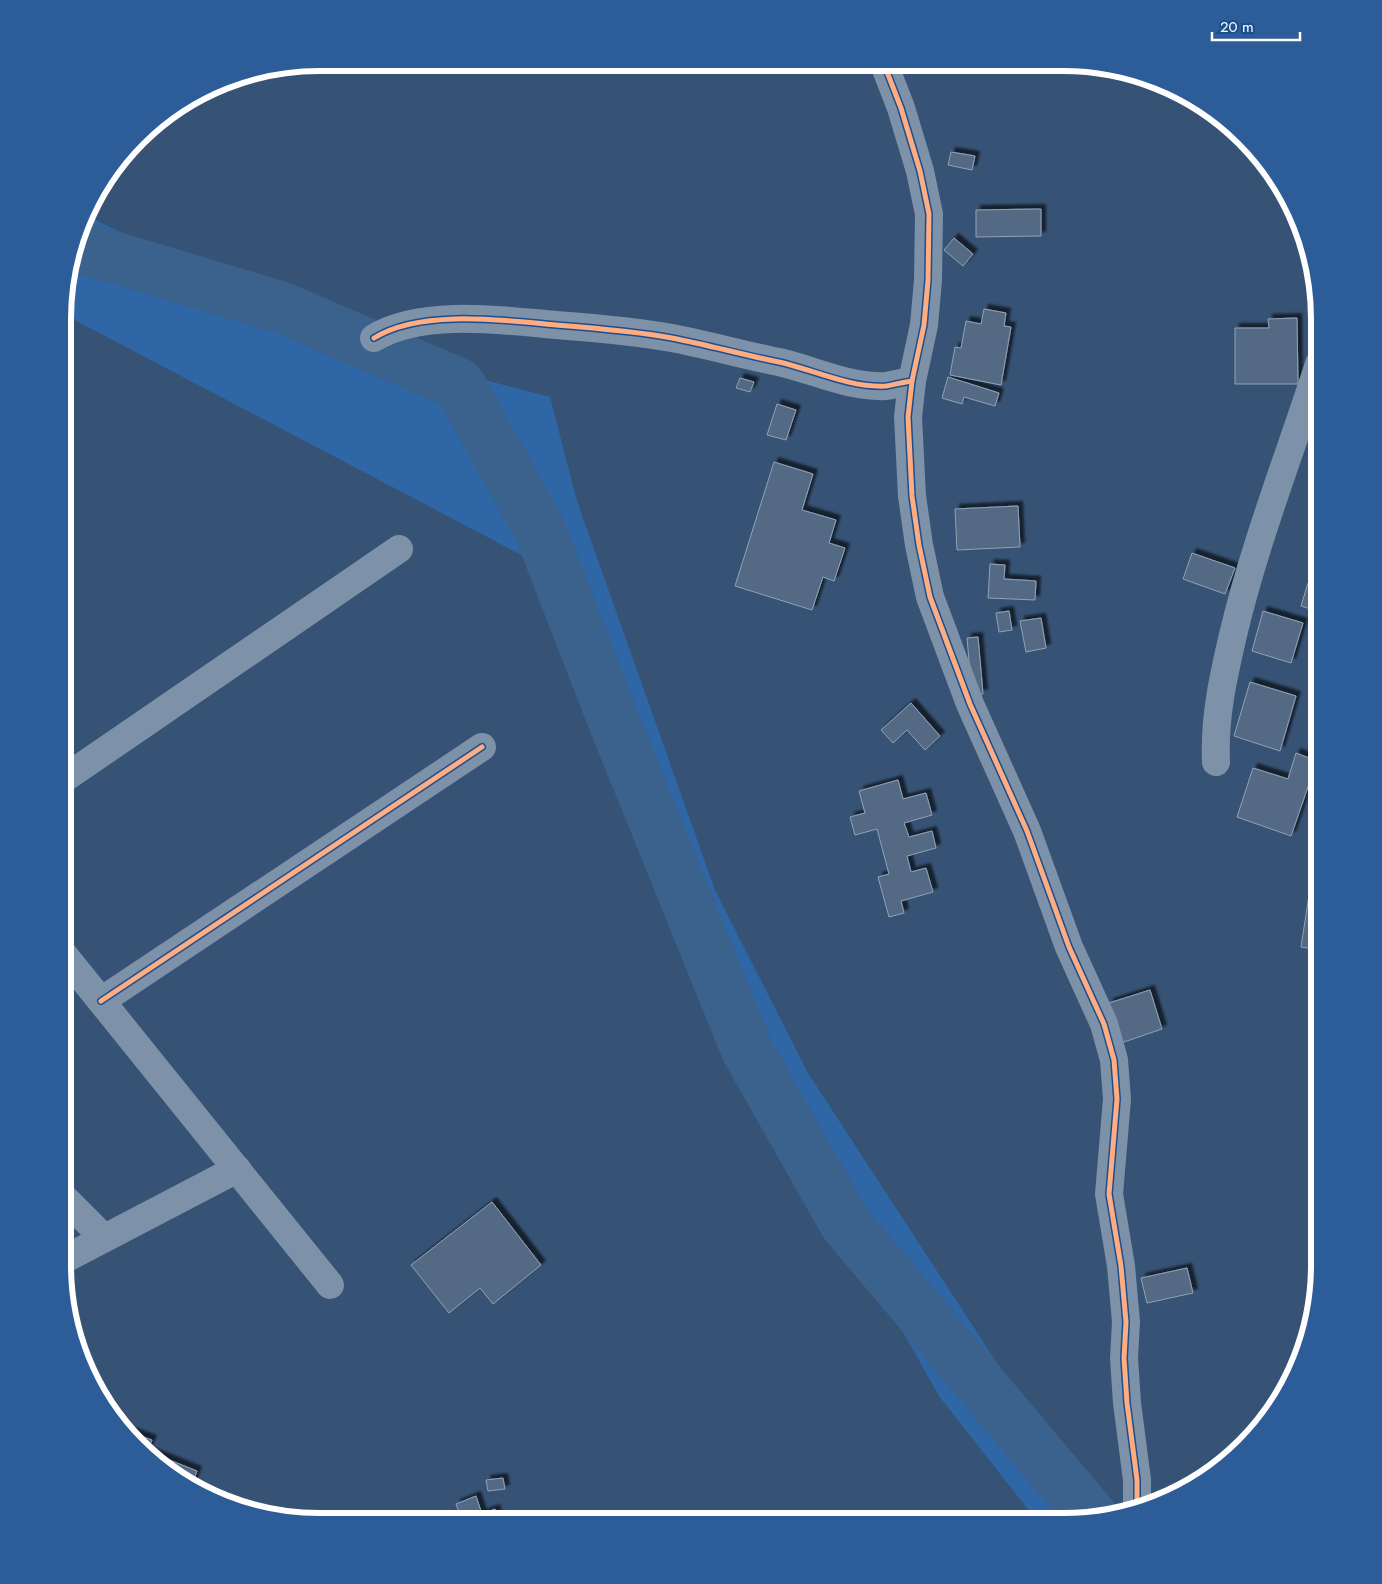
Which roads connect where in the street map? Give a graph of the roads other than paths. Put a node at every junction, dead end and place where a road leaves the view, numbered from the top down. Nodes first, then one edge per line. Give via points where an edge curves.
1 (887, 71) edge
2 (374, 338) dead end
3 (912, 381) junction
4 (1311, 389) edge
5 (399, 549) dead end
6 (482, 747) dead end
7 (1216, 762) dead end
8 (71, 774) edge
9 (71, 963) edge
10 (102, 1001) junction
11 (237, 1169) junction
12 (71, 1205) edge
13 (104, 1238) junction
14 (71, 1255) edge
15 (330, 1285) dead end
16 (1137, 1502) edge

1 - 3 street via 920,171 929,214 924,325
2 - 3 street via 388,329 428,321 474,319 530,323 675,338 792,365 855,384 886,386
3 - 16 street via 908,417 909,457 918,546 930,597 970,704 1027,831 1069,947 1104,1024 1114,1060 1117,1098 1110,1194 1121,1266 1127,1403
4 - 7 street via 1241,602 1219,694
5 - 8 street
6 - 10 street
9 - 10 street
10 - 11 street
11 - 13 street
11 - 15 street
12 - 13 street
13 - 14 street

